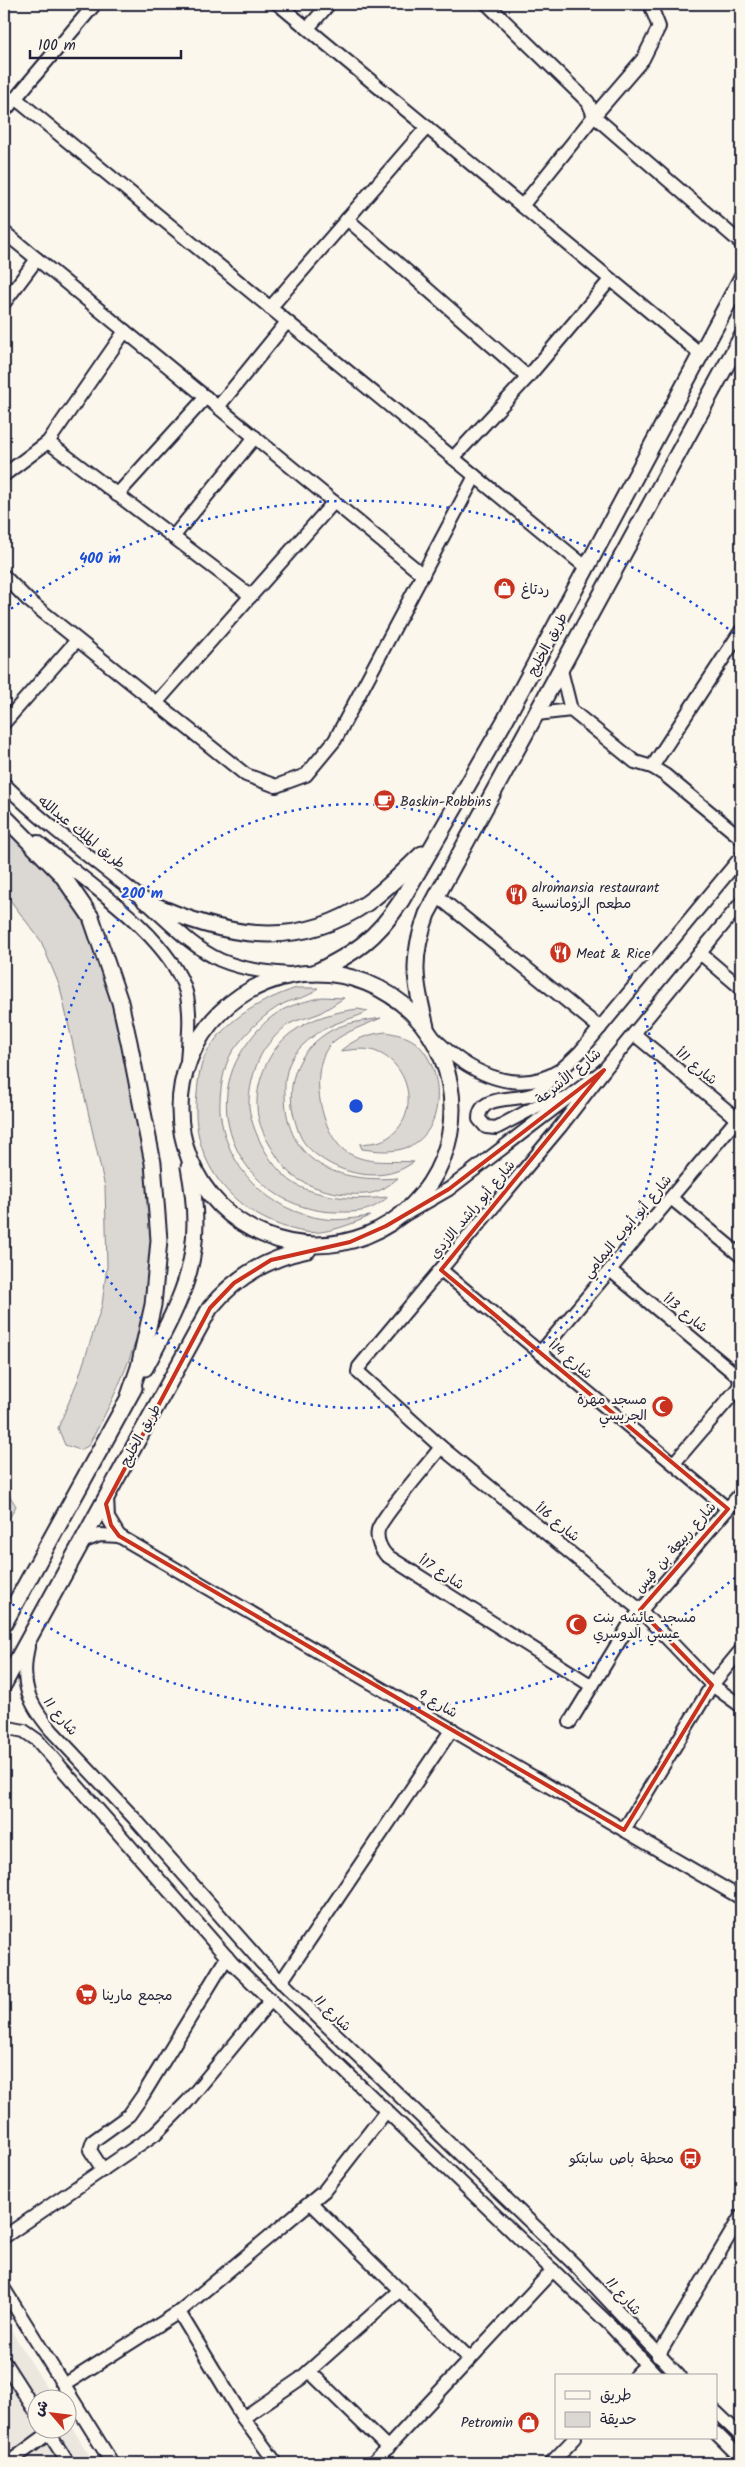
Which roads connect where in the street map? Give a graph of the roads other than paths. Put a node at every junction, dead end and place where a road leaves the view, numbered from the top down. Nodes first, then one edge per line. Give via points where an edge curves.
1 (93, 4) edge
2 (278, 4) edge
3 (329, 4) edge
4 (487, 4) edge
5 (650, 4) edge
6 (308, 28) junction
7 (15, 98) junction
8 (4, 112) edge
9 (594, 116) junction
10 (427, 127) junction
11 (522, 206) junction
12 (347, 219) junction
13 (4, 232) edge
14 (741, 243) edge
15 (37, 259) junction
16 (610, 280) junction
17 (741, 280) edge
18 (4, 303) edge
19 (270, 308) junction
20 (288, 322) junction
21 (125, 331) junction
22 (741, 338) edge
23 (702, 355) junction
24 (528, 377) junction
25 (206, 397) junction
26 (218, 407) junction
27 (255, 437) junction
28 (48, 442) junction
29 (453, 458) junction
30 (4, 475) edge
31 (475, 476) junction
32 (117, 495) junction
33 (334, 502) junction
34 (173, 537) junction
35 (587, 568) junction
36 (423, 575) junction
37 (4, 576) edge
38 (251, 596) junction
39 (741, 631) edge
40 (77, 640) junction
41 (561, 670) junction
42 (156, 703) junction
43 (571, 710) junction
44 (536, 714) junction
45 (4, 723) edge
46 (652, 767) junction
47 (4, 784) edge
48 (4, 814) edge
49 (741, 838) edge
50 (434, 843) junction
51 (741, 857) edge
52 (436, 895) junction
53 (145, 902) junction
54 (741, 903) edge
55 (700, 953) junction
56 (307, 974) junction
57 (741, 988) edge
58 (600, 1028) junction
59 (429, 1032) junction
60 (634, 1034) junction
61 (187, 1064) junction
62 (559, 1070) junction
63 (604, 1070) junction
64 (567, 1098) junction
65 (739, 1121) edge
66 (186, 1149) junction
67 (671, 1198) junction
68 (402, 1216) junction
69 (330, 1245) junction
70 (741, 1256) edge
71 (441, 1270) junction
72 (610, 1270) junction
73 (540, 1353) junction
74 (361, 1364) joint
75 (740, 1381) edge
76 (129, 1396) junction
77 (442, 1447) junction
78 (674, 1463) junction
79 (741, 1493) edge
80 (106, 1496) junction
81 (728, 1509) junction
82 (119, 1536) junction
83 (82, 1542) junction
84 (640, 1610) junction
85 (4, 1624) edge
86 (29, 1638) junction
87 (741, 1650) edge
88 (4, 1684) edge
89 (712, 1685) junction
90 (592, 1686) junction
91 (741, 1706) edge
92 (570, 1722) dead end
93 (4, 1727) edge
94 (452, 1729) junction
95 (135, 1820) junction
96 (624, 1830) junction
97 (119, 1833) junction
98 (741, 1898) edge
99 (227, 1957) junction
100 (281, 1982) junction
101 (271, 2000) junction
102 (387, 2110) junction
103 (103, 2170) junction
104 (311, 2203) junction
105 (741, 2216) edge
106 (4, 2237) edge
107 (553, 2270) junction
108 (4, 2289) edge
109 (400, 2290) junction
110 (179, 2312) junction
111 (658, 2356) junction
112 (470, 2359) junction
113 (4, 2362) edge
114 (646, 2365) junction
115 (309, 2371) junction
116 (637, 2374) edge
117 (655, 2374) edge
118 (677, 2374) edge
119 (64, 2385) junction
120 (28, 2399) edge
121 (718, 2414) edge
122 (243, 2418) junction
123 (718, 2435) edge
124 (741, 2436) edge
125 (37, 2440) edge
126 (54, 2440) edge
127 (574, 2440) edge
128 (388, 2448) junction
129 (741, 2458) edge
130 (8, 2463) edge
131 (68, 2463) edge
132 (112, 2463) edge
133 (276, 2463) edge
134 (373, 2463) edge
135 (552, 2463) edge

1 - 7 street
2 - 6 street
3 - 6 street
4 - 9 street via 588,102
5 - 9 street via 659,27 644,60
6 - 10 street
7 - 8 street
7 - 19 street
9 - 11 street
9 - 14 street
10 - 11 street
10 - 12 street
11 - 16 street
12 - 19 street
12 - 24 street
13 - 15 street
15 - 18 street
15 - 21 street
16 - 23 street
16 - 24 street
17 - 23 main road, طريق الخليج
19 - 20 street
20 - 26 street
20 - 29 street
21 - 25 street
21 - 28 street
22 - 41 main road, طريق الخليج
23 - 35 main road, طريق الخليج
24 - 29 street
25 - 26 street
25 - 32 street
26 - 27 street
27 - 33 street
27 - 34 street
28 - 30 street
28 - 32 street
29 - 31 street
31 - 35 street
31 - 36 street
32 - 34 street
33 - 36 street
33 - 38 street
34 - 38 street
35 - 50 main road, طريق الخليج
36 - 42 street via 335,740 306,775 276,786 246,775
37 - 40 street
38 - 42 street
39 - 46 street
40 - 42 street
40 - 45 street
41 - 43 street
41 - 44 main road, طريق الخليج
43 - 44 street
43 - 46 street via 635,762
44 - 52 main road, طريق الخليج
46 - 49 street
47 - 53 street, طريق الملك عبدالله via 38,818
48 - 61 street via 149,934 167,954 181,977 190,1014
48 - 76 main road via 62,875 91,917 112,977 129,1042 154,1163 159,1240 153,1305
50 - 53 main road via 388,887 366,903 329,923 304,930 272,934 233,932 196,923
50 - 56 main road, طريق الخليج via 385,925 355,952
51 - 58 street, شارع الأشرعة
52 - 58 street
52 - 59 main road, طريق الخليج via 421,928 414,967 415,983
53 - 56 street, طريق الملك عبدالله via 217,959 264,972
54 - 55 street, شارع الأشرعة
55 - 57 street
55 - 60 street, شارع الأشرعة
56 - 59 main road via 331,974 366,982 399,1001
56 - 61 main road via 265,983 233,1001 206,1028
58 - 62 street, شارع الأشرعة
59 - 62 street, شارع الأشرعة via 462,1063 488,1076 528,1080
59 - 68 main road, طريق الخليج via 447,1075 453,1116 441,1164 421,1199
60 - 63 street, شارع الأشرعة
60 - 65 street, شارع 11أ
61 - 66 main road via 180,1116
62 - 64 street via 535,1093 485,1103 480,1108 478,1119 486,1127 496,1128 546,1102
63 - 64 street, شارع الأشرعة
63 - 71 street, شارع أبو راشد الازدي
64 - 68 street, شارع الأشرعة via 449,1188
65 - 67 street, شارع أبو أيوب اليمامي
66 - 69 main road via 210,1196 236,1219 251,1229 288,1243
66 - 76 main road, طريق الخليج via 195,1208 193,1256 179,1303
67 - 70 street
67 - 72 street, شارع أبو أيوب اليمامي
68 - 69 main road, طريق الخليج via 369,1235
69 - 80 main road, طريق الخليج via 271,1260 252,1270 222,1294 210,1308
71 - 73 street, شارع 14أ
71 - 74 street, شارع أبو راشد الازدي
72 - 73 street, شارع أبو أيوب اليمامي
72 - 75 street, شارع 13أ via 738,1376
73 - 78 street, شارع 14أ
74 - 77 street, شارع 16أ via 359,1375
75 - 78 street
76 - 85 main road, طريق الخليج
77 - 84 street, شارع 16أ
77 - 90 street, شارع 17أ via 382,1521 378,1536 380,1546 386,1555
78 - 81 street, شارع 14أ
79 - 81 street, شارع ربيعة بن قيس
80 - 82 street via 108,1518
80 - 83 main road, طريق الخليج
81 - 84 street, شارع ربيعة بن قيس
82 - 83 street via 100,1535
82 - 94 street, شارع 9
83 - 86 main road, طريق الخليج
84 - 89 street, شارع 16أ
84 - 90 street, شارع ربيعة بن قيس
86 - 88 main road, طريق الخليج
86 - 95 street, شارع 11 via 25,1677 33,1707
87 - 89 street
89 - 91 street, شارع 16أ
89 - 96 street
90 - 92 street, شارع ربيعة بن قيس
93 - 97 street via 24,1731 37,1740
94 - 96 street, شارع 9
94 - 100 street
95 - 97 street
95 - 100 street, شارع 11
96 - 98 street, شارع 9
97 - 99 street
99 - 101 street
99 - 103 street via 129,2115 93,2141 90,2150
100 - 111 street, شارع 11 via 575,2265
101 - 102 street
101 - 103 street via 155,2134
102 - 104 street via 324,2192
102 - 107 street
103 - 106 street
104 - 109 street
104 - 110 street
105 - 111 street
107 - 112 street
107 - 114 street
108 - 119 street
109 - 112 street
109 - 115 street
110 - 119 street
110 - 122 street
111 - 118 street, شارع 11
112 - 128 street
113 - 120 street
114 - 116 street
114 - 117 street
115 - 122 street
115 - 128 street
119 - 132 street
121 - 124 street
122 - 133 street
123 - 129 street
125 - 130 street
126 - 131 street
127 - 135 street
128 - 134 street

